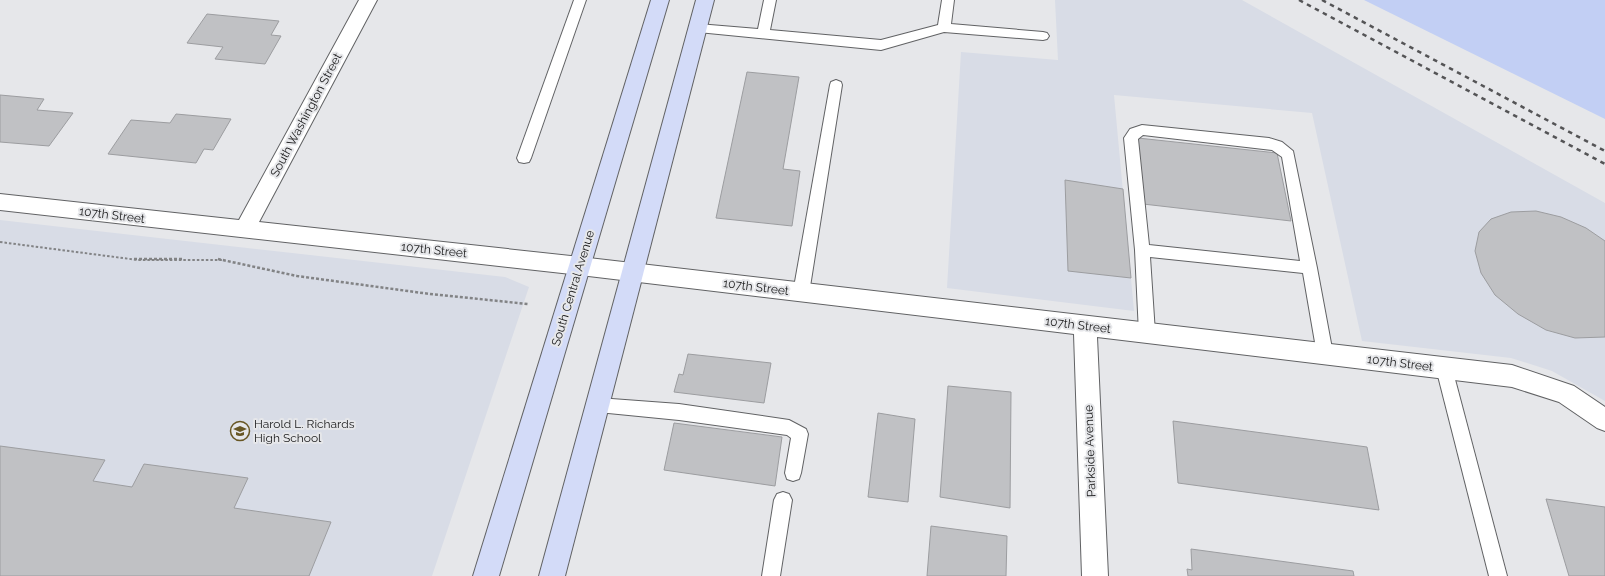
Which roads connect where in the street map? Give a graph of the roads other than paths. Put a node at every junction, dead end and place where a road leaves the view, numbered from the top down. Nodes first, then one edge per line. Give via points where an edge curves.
1 (368, 0) edge
2 (580, 0) edge
3 (660, 0) edge
4 (705, 0) edge
5 (770, 0) edge
6 (948, 0) edge
7 (698, 28) junction
8 (944, 28) junction
9 (763, 34) junction
10 (1043, 36) dead end
11 (836, 85) dead end
12 (524, 158) dead end
13 (0, 202) edge
14 (244, 230) junction
15 (1142, 250) junction
16 (580, 266) junction
17 (1310, 268) junction
18 (634, 273) junction
19 (800, 292) junction
20 (1085, 326) junction
21 (1147, 333) junction
22 (1325, 354) junction
23 (1444, 368) junction
24 (598, 405) junction
25 (1605, 420) edge
26 (793, 473) dead end
27 (783, 500) dead end
28 (486, 576) edge
29 (552, 576) edge
30 (771, 576) edge
31 (1095, 576) edge
32 (1498, 576) edge

1 - 14 street, South Washington Street
2 - 12 lane
3 - 16 street, South Central Avenue
4 - 7 street
5 - 9 lane
6 - 8 lane
7 - 9 lane
7 - 18 street
8 - 9 lane via 881,45
8 - 10 lane
11 - 19 lane
13 - 14 street, 107th Street
14 - 16 street, 107th Street
15 - 17 lane
15 - 17 lane via 1130,144 1135,133 1142,130 1270,143 1288,156
15 - 21 lane
16 - 18 street, 107th Street
16 - 28 street, South Central Avenue
17 - 22 lane
18 - 19 street, 107th Street
18 - 24 street
19 - 20 street, 107th Street
20 - 21 street, 107th Street
20 - 31 street, Parkside Avenue
21 - 22 street, 107th Street
22 - 23 street, 107th Street
23 - 25 street, 107th Street via 1512,376 1566,394
23 - 32 lane
24 - 26 lane via 679,412 789,428 800,434
24 - 29 street
27 - 30 lane

